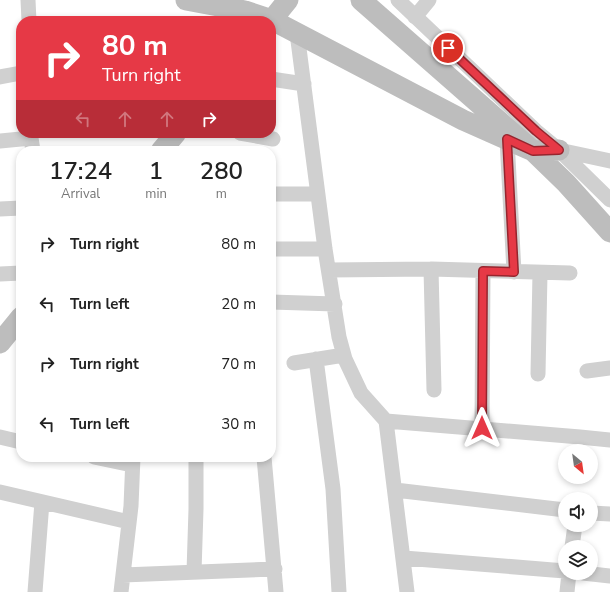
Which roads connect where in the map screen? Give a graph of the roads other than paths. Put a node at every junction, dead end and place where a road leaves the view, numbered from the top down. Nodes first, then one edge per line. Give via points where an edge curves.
1 (28, 0) edge
2 (186, 0) edge
3 (288, 0) edge
4 (361, 0) edge
5 (398, 0) edge
6 (428, 0) edge
7 (30, 16) edge
8 (261, 16) edge
9 (275, 16) edge
10 (415, 17) junction
11 (276, 22) edge
12 (297, 33) junction
13 (16, 74) edge
14 (0, 76) edge
15 (276, 80) edge
16 (304, 84) junction
17 (172, 138) edge
18 (268, 138) edge
19 (273, 139) dead end
20 (507, 139) junction
21 (0, 141) edge
22 (31, 141) edge
23 (165, 146) edge
24 (545, 151) junction
25 (610, 161) edge
26 (276, 194) edge
27 (318, 194) junction
28 (610, 200) edge
29 (16, 208) edge
30 (0, 209) edge
31 (610, 232) edge
32 (325, 248) junction
33 (276, 250) edge
34 (431, 269) junction
35 (329, 270) junction
36 (483, 271) junction
37 (514, 272) junction
38 (540, 272) junction
39 (16, 273) edge
40 (570, 273) dead end
41 (0, 274) edge
42 (276, 302) edge
43 (335, 304) junction
44 (16, 323) edge
45 (2, 338) edge
46 (344, 355) junction
47 (316, 360) junction
48 (294, 363) dead end
49 (610, 368) edge
50 (588, 371) dead end
51 (538, 374) dead end
52 (434, 390) dead end
53 (386, 421) junction
54 (482, 428) junction
55 (0, 437) edge
56 (610, 440) edge
57 (16, 441) edge
58 (133, 462) edge
59 (196, 462) edge
60 (264, 462) edge
61 (395, 490) junction
62 (0, 493) edge
63 (42, 502) junction
64 (558, 509) edge
65 (598, 513) edge
66 (610, 514) edge
67 (129, 522) junction
68 (404, 558) junction
69 (275, 569) junction
70 (558, 570) edge
71 (194, 572) junction
72 (123, 575) junction
73 (598, 575) edge
74 (610, 576) edge
75 (568, 580) edge
76 (35, 592) edge
77 (121, 592) edge
78 (276, 592) edge
79 (339, 592) edge
80 (407, 592) edge
81 (567, 592) edge

1 - 7 street
2 - 8 street via 245,10
3 - 9 street
4 - 24 street
5 - 10 street
6 - 10 street
10 - 24 street via 536,131
11 - 12 street
12 - 16 street
12 - 20 street via 463,120
13 - 14 street
15 - 16 street
16 - 27 street
17 - 23 street
18 - 19 street
20 - 24 street
20 - 37 street
21 - 22 street
24 - 25 street
24 - 28 street
24 - 31 street via 566,183
26 - 27 street
27 - 32 street
29 - 30 street
32 - 33 street
32 - 35 street
34 - 35 street
34 - 36 street
34 - 52 street
35 - 43 street
36 - 37 street
36 - 54 street
37 - 38 street
38 - 40 street
38 - 51 street
39 - 41 street
42 - 43 street
43 - 46 street
44 - 45 street
46 - 47 street
46 - 53 street via 361,393
47 - 48 street
47 - 79 street via 333,489
49 - 50 street
53 - 54 street
53 - 61 street
54 - 56 street
55 - 57 street
58 - 67 street
59 - 71 street
60 - 69 street
61 - 64 street
61 - 68 street
62 - 63 street
63 - 67 street
63 - 76 street
65 - 66 street
67 - 72 street
68 - 70 street
68 - 80 street
69 - 71 street
69 - 78 street
71 - 72 street
72 - 77 street
73 - 74 street
75 - 81 street

